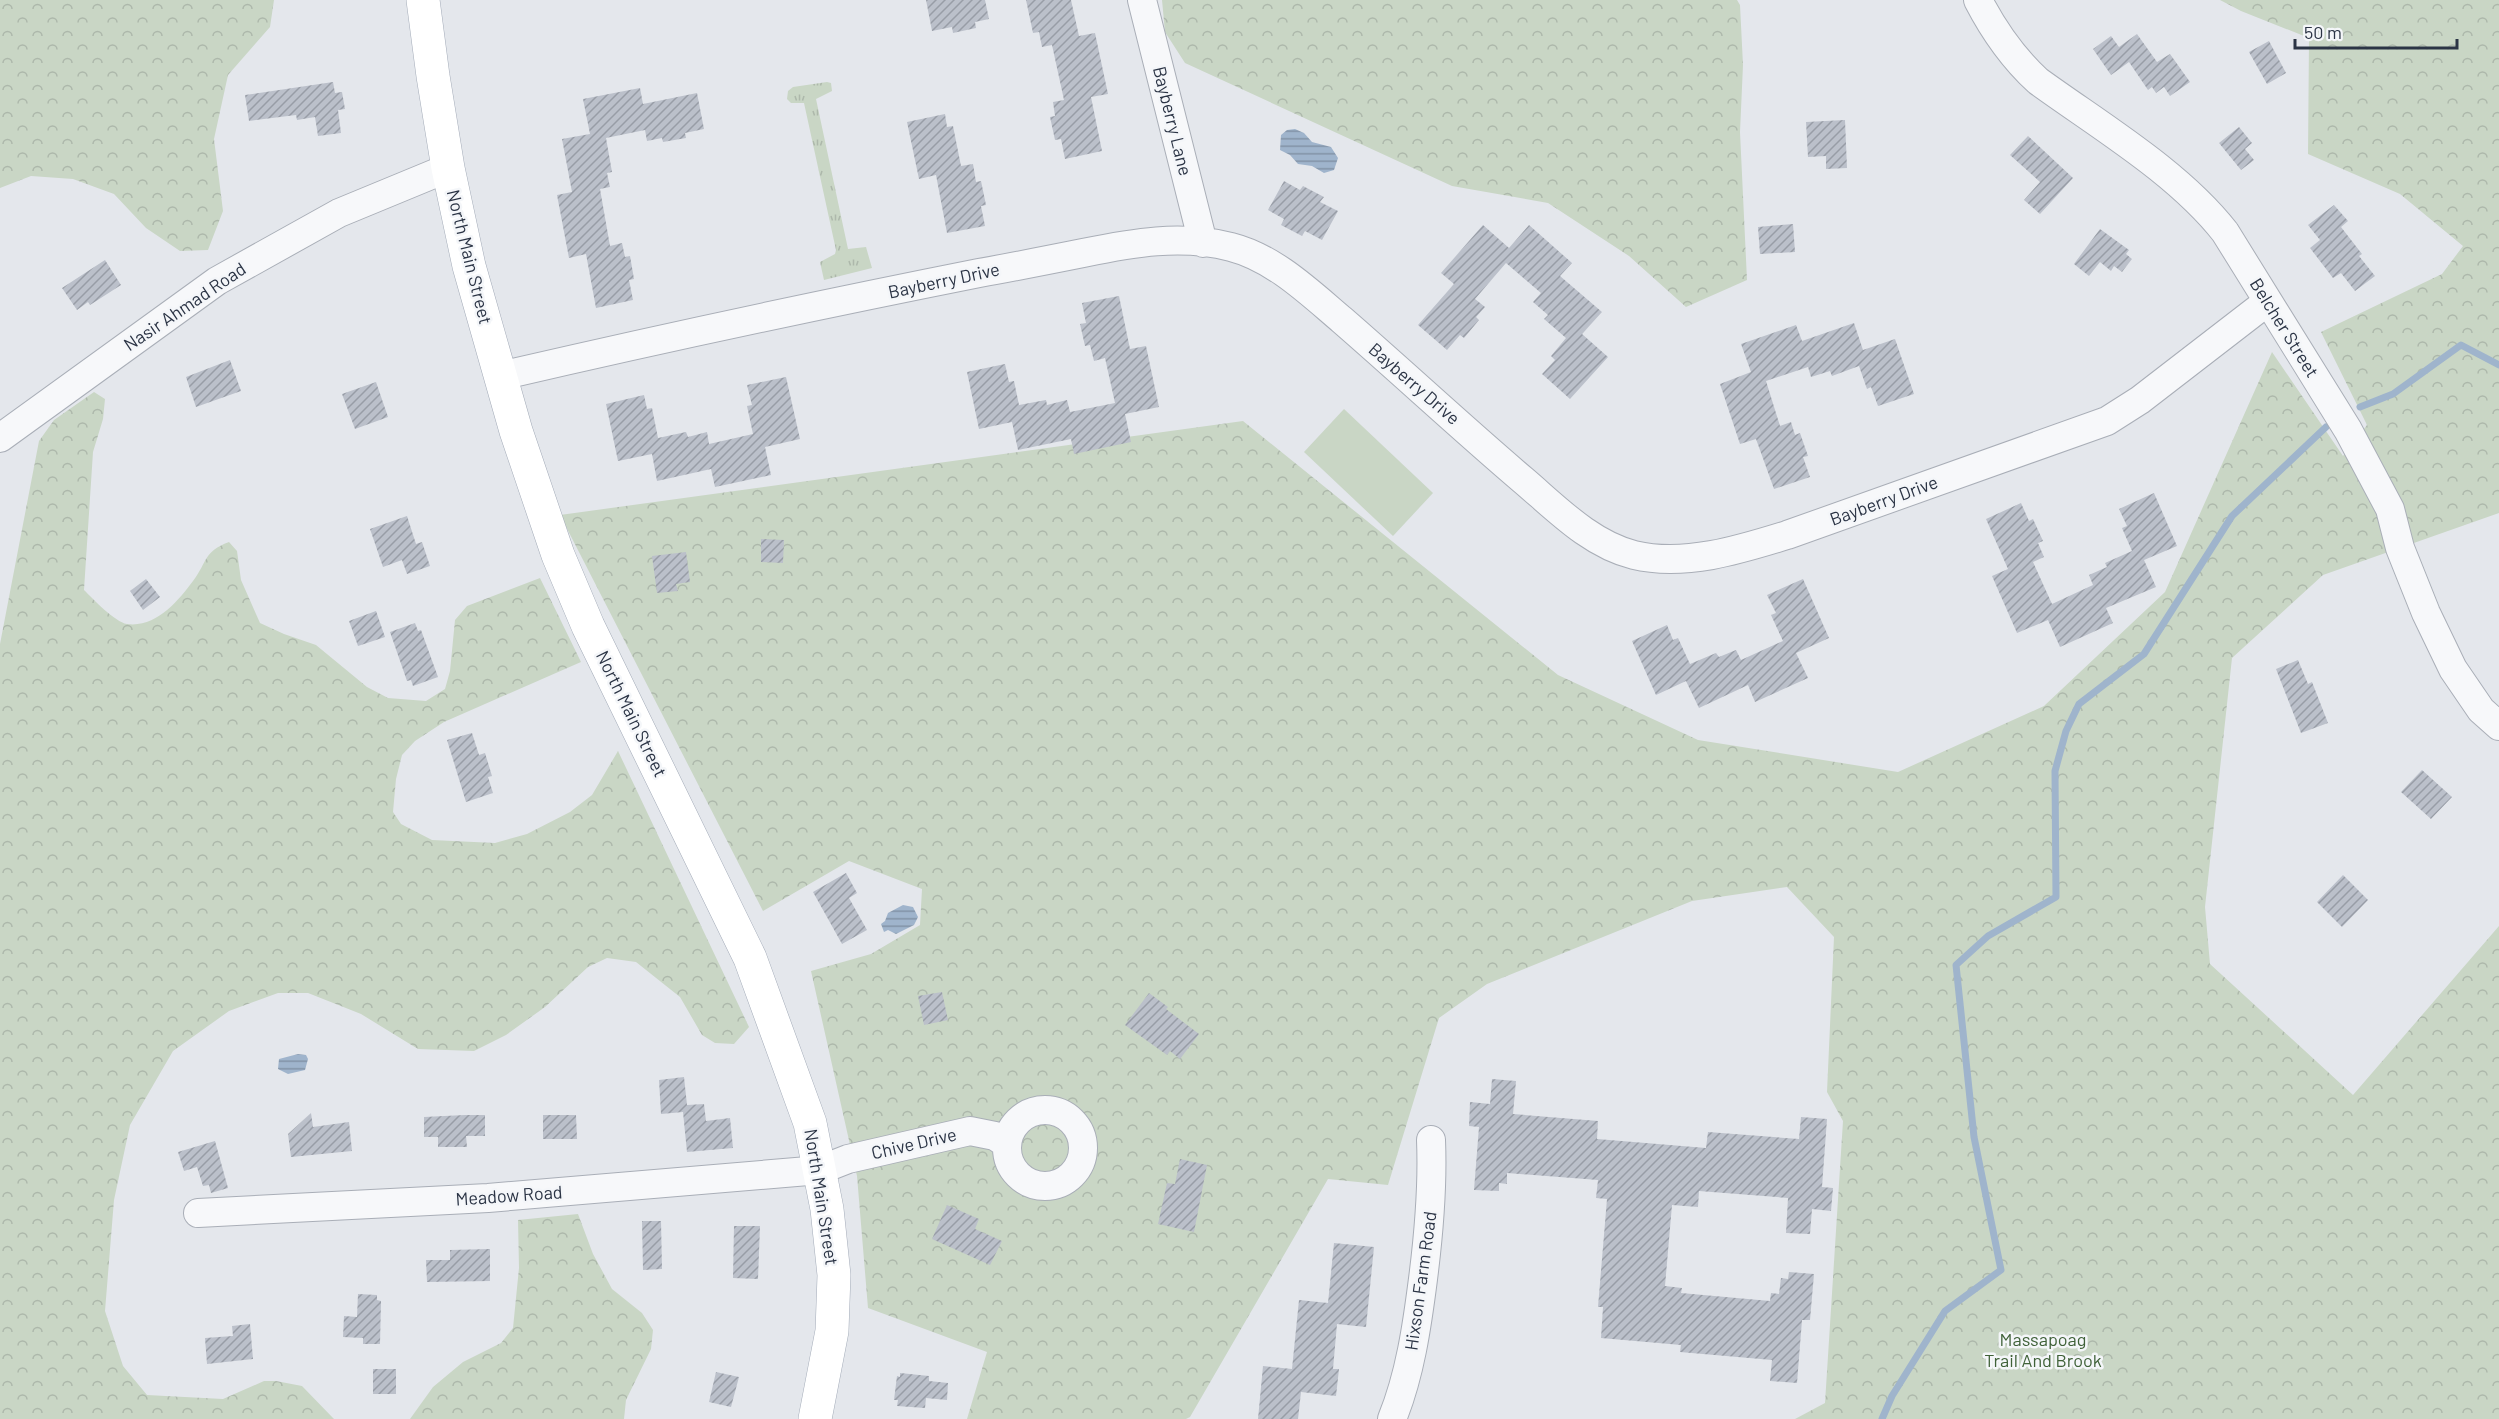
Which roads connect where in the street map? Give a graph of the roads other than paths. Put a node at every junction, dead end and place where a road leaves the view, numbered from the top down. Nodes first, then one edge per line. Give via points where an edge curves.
1 (423, 0) edge
2 (1142, 0) edge
3 (1978, 0) edge
4 (448, 168) junction
5 (1203, 243) junction
6 (2267, 302) junction
7 (500, 376) junction
8 (0, 438) edge
9 (2499, 726) edge
10 (1431, 1140) dead end
11 (1007, 1144) dead end
12 (820, 1170) junction
13 (198, 1214) dead end
14 (815, 1419) edge
15 (1392, 1419) edge

1 - 4 main road, North Main Street
2 - 5 street, Bayberry Lane
3 - 6 street, Belcher Street via 1995,32 2021,66 2164,172 2209,212
4 - 7 main road, North Main Street via 469,266
4 - 8 street, Nasir Ahmad Road via 339,213 217,281
5 - 6 street, Bayberry Drive via 1247,252 1290,277 1579,526 1608,546 1658,559 1756,545 2107,421
5 - 7 street, Bayberry Drive via 1162,241 1120,246
6 - 9 street, Belcher Street via 2348,430 2390,509 2400,548 2452,669 2481,710
7 - 12 main road, North Main Street via 558,555 588,626 750,958 810,1123
10 - 15 street, Hixson Farm Road via 1431,1218 1421,1297 1409,1365
11 - 12 street, Chive Drive via 995,1136 970,1131 848,1159
12 - 13 street, Meadow Road via 489,1198
12 - 14 main road, North Main Street via 834,1275 832,1331

